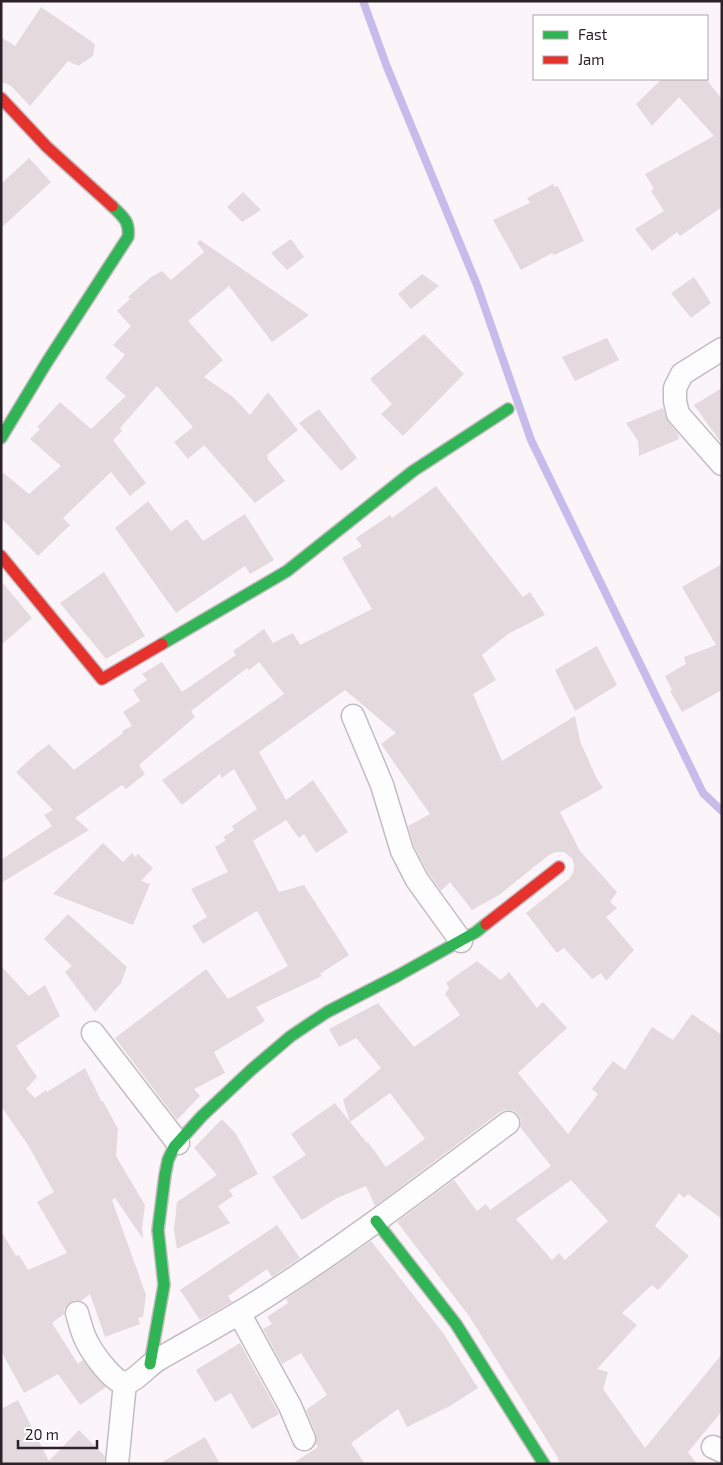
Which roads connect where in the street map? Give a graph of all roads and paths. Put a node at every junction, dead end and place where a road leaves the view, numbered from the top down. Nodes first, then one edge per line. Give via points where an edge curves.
1 (1, 98) edge
2 (722, 349) edge
3 (508, 409) dead end
4 (1, 438) edge
5 (722, 464) edge
6 (1, 556) edge
7 (352, 716) dead end
8 (559, 866) dead end
9 (461, 941) junction
10 (93, 1033) dead end
11 (508, 1123) dead end
12 (178, 1143) junction
13 (376, 1222) junction
14 (239, 1313) junction
15 (77, 1314) dead end
16 (150, 1364) junction
17 (125, 1382) junction
18 (304, 1439) dead end
19 (117, 1464) edge
20 (544, 1464) edge

1 - 4 street via 47,147 125,218 129,228 128,237 27,391
2 - 5 street via 682,374 675,388 675,401 678,414
3 - 6 street via 413,471 287,572 102,679
7 - 9 street via 382,785 402,851 417,880
8 - 9 street
9 - 12 street via 327,1012 291,1036 202,1116
10 - 12 street
11 - 13 street
12 - 16 street via 168,1160 160,1212 158,1230 164,1285
13 - 14 street
13 - 20 street via 456,1324
14 - 16 street
14 - 18 street via 290,1406
15 - 17 street via 88,1345 110,1374
16 - 17 street via 135,1379
17 - 19 street

